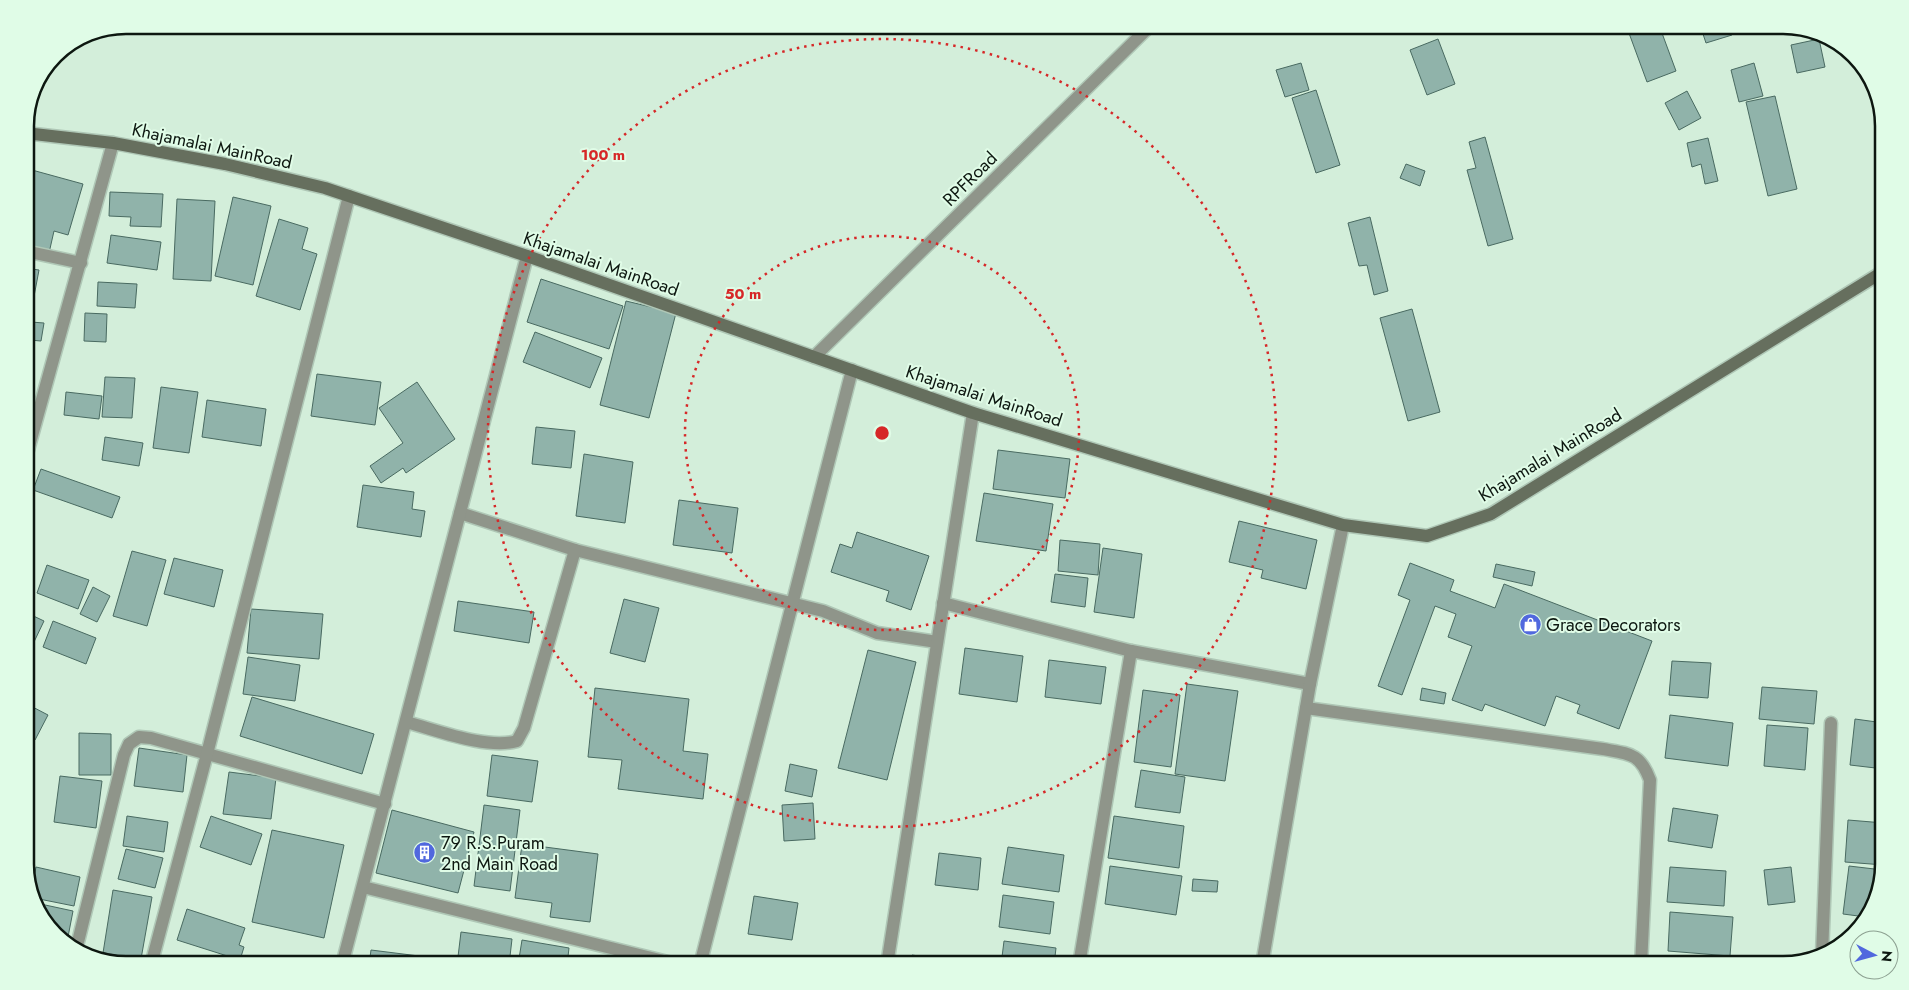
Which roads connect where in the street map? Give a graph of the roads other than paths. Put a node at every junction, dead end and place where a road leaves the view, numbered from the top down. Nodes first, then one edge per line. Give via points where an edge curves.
1 (1142, 34) edge
2 (34, 134) edge
3 (113, 143) junction
4 (349, 196) junction
5 (34, 254) edge
6 (527, 256) junction
7 (81, 263) junction
8 (1875, 277) edge
9 (814, 357) junction
10 (852, 370) junction
11 (973, 413) junction
12 (34, 429) edge
13 (460, 513) junction
14 (1343, 525) junction
15 (575, 550) junction
16 (943, 603) junction
17 (793, 605) junction
18 (938, 642) junction
19 (1131, 651) junction
20 (1310, 684) junction
21 (1306, 708) junction
22 (406, 722) junction
23 (1831, 723) dead end
24 (207, 754) junction
25 (384, 804) junction
26 (364, 887) junction
27 (78, 943) edge
28 (1822, 947) edge
29 (153, 956) edge
30 (345, 956) edge
31 (644, 956) edge
32 (702, 956) edge
33 (888, 956) edge
34 (1080, 956) edge
35 (1264, 956) edge
36 (1641, 956) edge

1 - 9 street, RPFRoad
2 - 3 main road, Khajamalai MainRoad
3 - 4 main road, Khajamalai MainRoad via 225,164
3 - 7 street
4 - 6 main road, Khajamalai MainRoad
4 - 24 street
5 - 7 street
6 - 9 main road, Khajamalai MainRoad
6 - 13 street
7 - 12 street
8 - 14 main road, Khajamalai MainRoad via 1491,514 1428,536
9 - 10 main road, Khajamalai MainRoad
10 - 11 main road, Khajamalai MainRoad
10 - 17 street
11 - 14 main road, Khajamalai MainRoad
11 - 16 street
13 - 15 street
13 - 22 street
14 - 20 street
15 - 17 street
15 - 22 street via 524,728 516,741 504,745 484,742
16 - 18 street
16 - 19 street
17 - 18 street via 823,611 877,633
17 - 32 street
18 - 33 street
19 - 20 street
19 - 34 street
20 - 21 street
21 - 35 street
21 - 36 street via 1603,749 1629,754 1644,764 1650,780
22 - 25 street
23 - 28 street
24 - 25 street
24 - 27 street via 151,738 138,737 128,744
24 - 29 street
25 - 26 street
26 - 30 street
26 - 31 street

